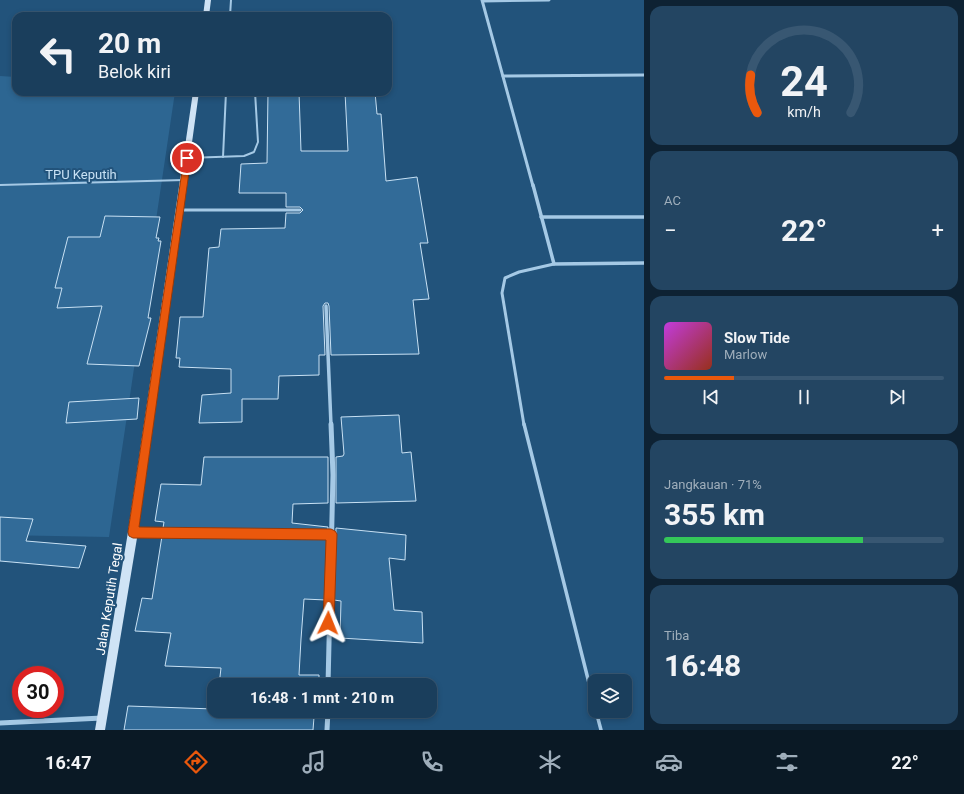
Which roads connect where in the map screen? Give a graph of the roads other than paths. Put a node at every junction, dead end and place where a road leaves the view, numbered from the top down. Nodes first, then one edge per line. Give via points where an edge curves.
1 (208, 0) edge
2 (231, 0) edge
3 (482, 0) edge
4 (549, 0) edge
5 (206, 12) edge
6 (230, 12) edge
7 (644, 75) edge
8 (503, 76) junction
9 (195, 96) edge
10 (226, 96) edge
11 (255, 96) edge
12 (223, 157) junction
13 (187, 158) junction
14 (185, 180) junction
15 (0, 185) edge
16 (180, 210) junction
17 (300, 210) dead end
18 (541, 217) junction
19 (644, 217) edge
20 (644, 263) edge
21 (554, 264) junction
22 (326, 306) dead end
23 (133, 532) junction
24 (331, 534) junction
25 (328, 678) edge
26 (588, 679) edge
27 (103, 718) junction
28 (328, 718) edge
29 (598, 718) edge
30 (0, 723) edge
31 (100, 730) edge
32 (328, 730) edge
33 (601, 730) edge

1 - 5 main road
2 - 6 lane
3 - 4 street
3 - 8 street
7 - 8 street
8 - 18 street
9 - 13 main road, Jalan Keputih Tegal
10 - 12 lane
11 - 12 lane via 257,148 244,156
12 - 13 lane
13 - 14 main road, Jalan Keputih Tegal
14 - 15 lane
14 - 16 main road, Jalan Keputih Tegal
16 - 17 lane
16 - 23 main road, Jalan Keputih Tegal
18 - 19 street
18 - 21 street
20 - 21 street
21 - 26 lane via 505,278 502,293 523,420
22 - 24 street via 333,475
23 - 24 street
23 - 27 main road, Jalan Keputih Tegal
24 - 25 street
27 - 30 street
27 - 31 main road, Jalan Keputih Tegal
28 - 32 street
29 - 33 lane

